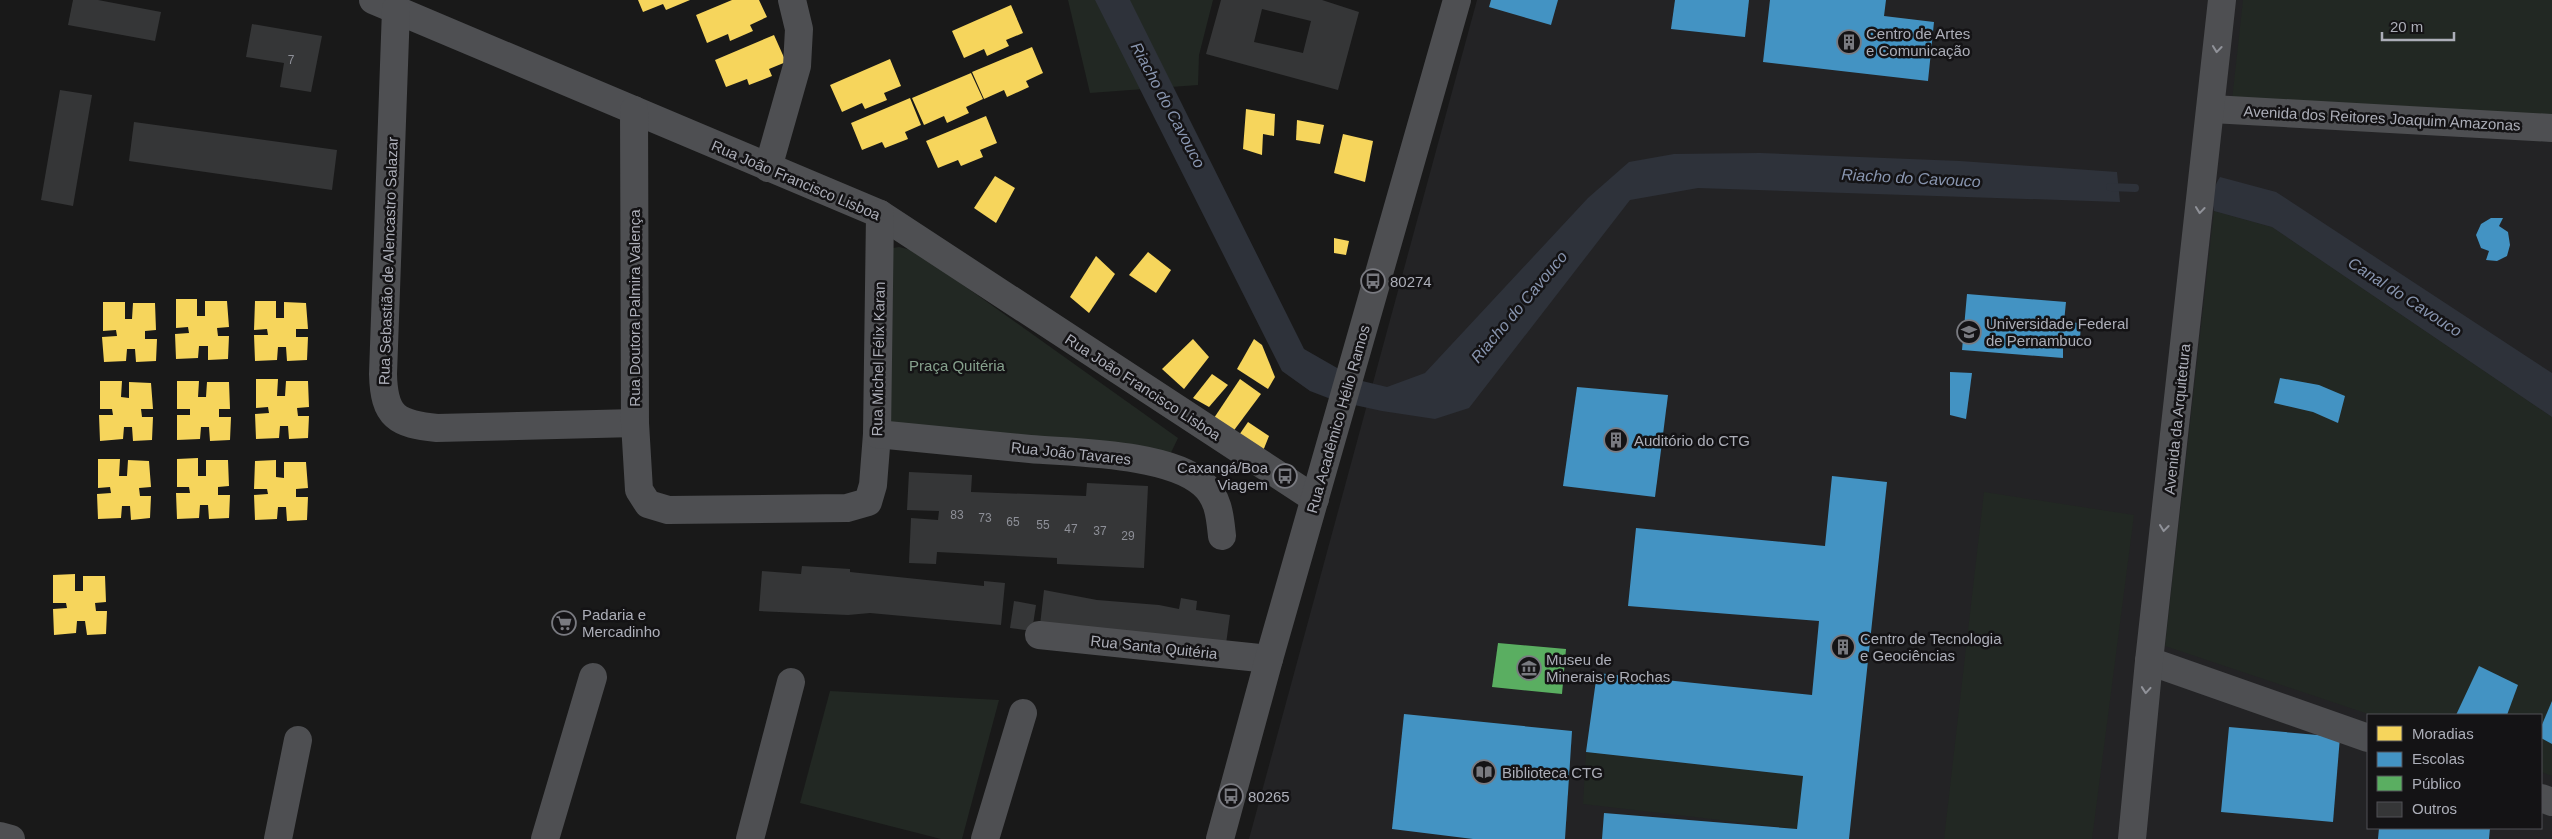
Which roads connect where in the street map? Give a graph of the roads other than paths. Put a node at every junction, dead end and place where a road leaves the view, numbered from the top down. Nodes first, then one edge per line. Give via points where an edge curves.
1 (792, 0) edge
2 (1457, 0) edge
3 (2222, 0) edge
4 (384, 5) edge
5 (2212, 109) junction
6 (634, 110) junction
7 (2552, 128) edge
8 (768, 168) junction
9 (880, 214) junction
10 (635, 423) junction
11 (877, 434) junction
12 (1315, 499) junction
13 (868, 502) joint
14 (1222, 536) dead end
15 (1039, 635) dead end
16 (1269, 659) junction
17 (2149, 661) junction
18 (593, 677) dead end
19 (791, 682) dead end
20 (1023, 713) dead end
21 (2367, 738) edge
22 (298, 740) dead end
23 (0, 836) edge
24 (11, 839) edge
25 (278, 839) edge
26 (545, 839) edge
27 (750, 839) edge
28 (985, 839) edge
29 (1220, 839) edge
30 (2132, 839) edge

1 - 8 street via 799,29 797,66
2 - 12 street, Rua Acadêmico Hélio Ramos
3 -> 5 street, Avenida da Arquitetura
4 - 6 street, Rua João Francisco Lisboa
4 - 10 street, Rua Sebastião de Alencastro Salazar via 383,393 392,413 406,424 437,428
5 - 7 street, Avenida dos Reitores Joaquim Amazonas
5 -> 17 street, Avenida da Arquitetura
6 - 8 street, Rua João Francisco Lisboa
6 - 10 street, Rua Doutora Palmira Valença
8 - 9 street, Rua João Francisco Lisboa
9 - 11 street, Rua Michel Félix Karan
9 - 12 street, Rua João Francisco Lisboa
10 - 13 street, Rua Doutora Palmira Valença via 639,490 648,504 668,510 847,508
11 - 13 street, Rua Michel Félix Karan
11 - 14 street, Rua João Tavares via 1126,458 1176,468 1204,484 1213,495 1219,508
12 - 16 street, Rua Acadêmico Hélio Ramos
15 - 16 street, Rua Santa Quitéria
16 - 29 street, Rua Acadêmico Hélio Ramos
17 - 21 street
17 -> 30 street, Avenida da Arquitetura
18 - 26 street
19 - 27 street
20 - 28 street
22 - 25 street
23 - 24 street

